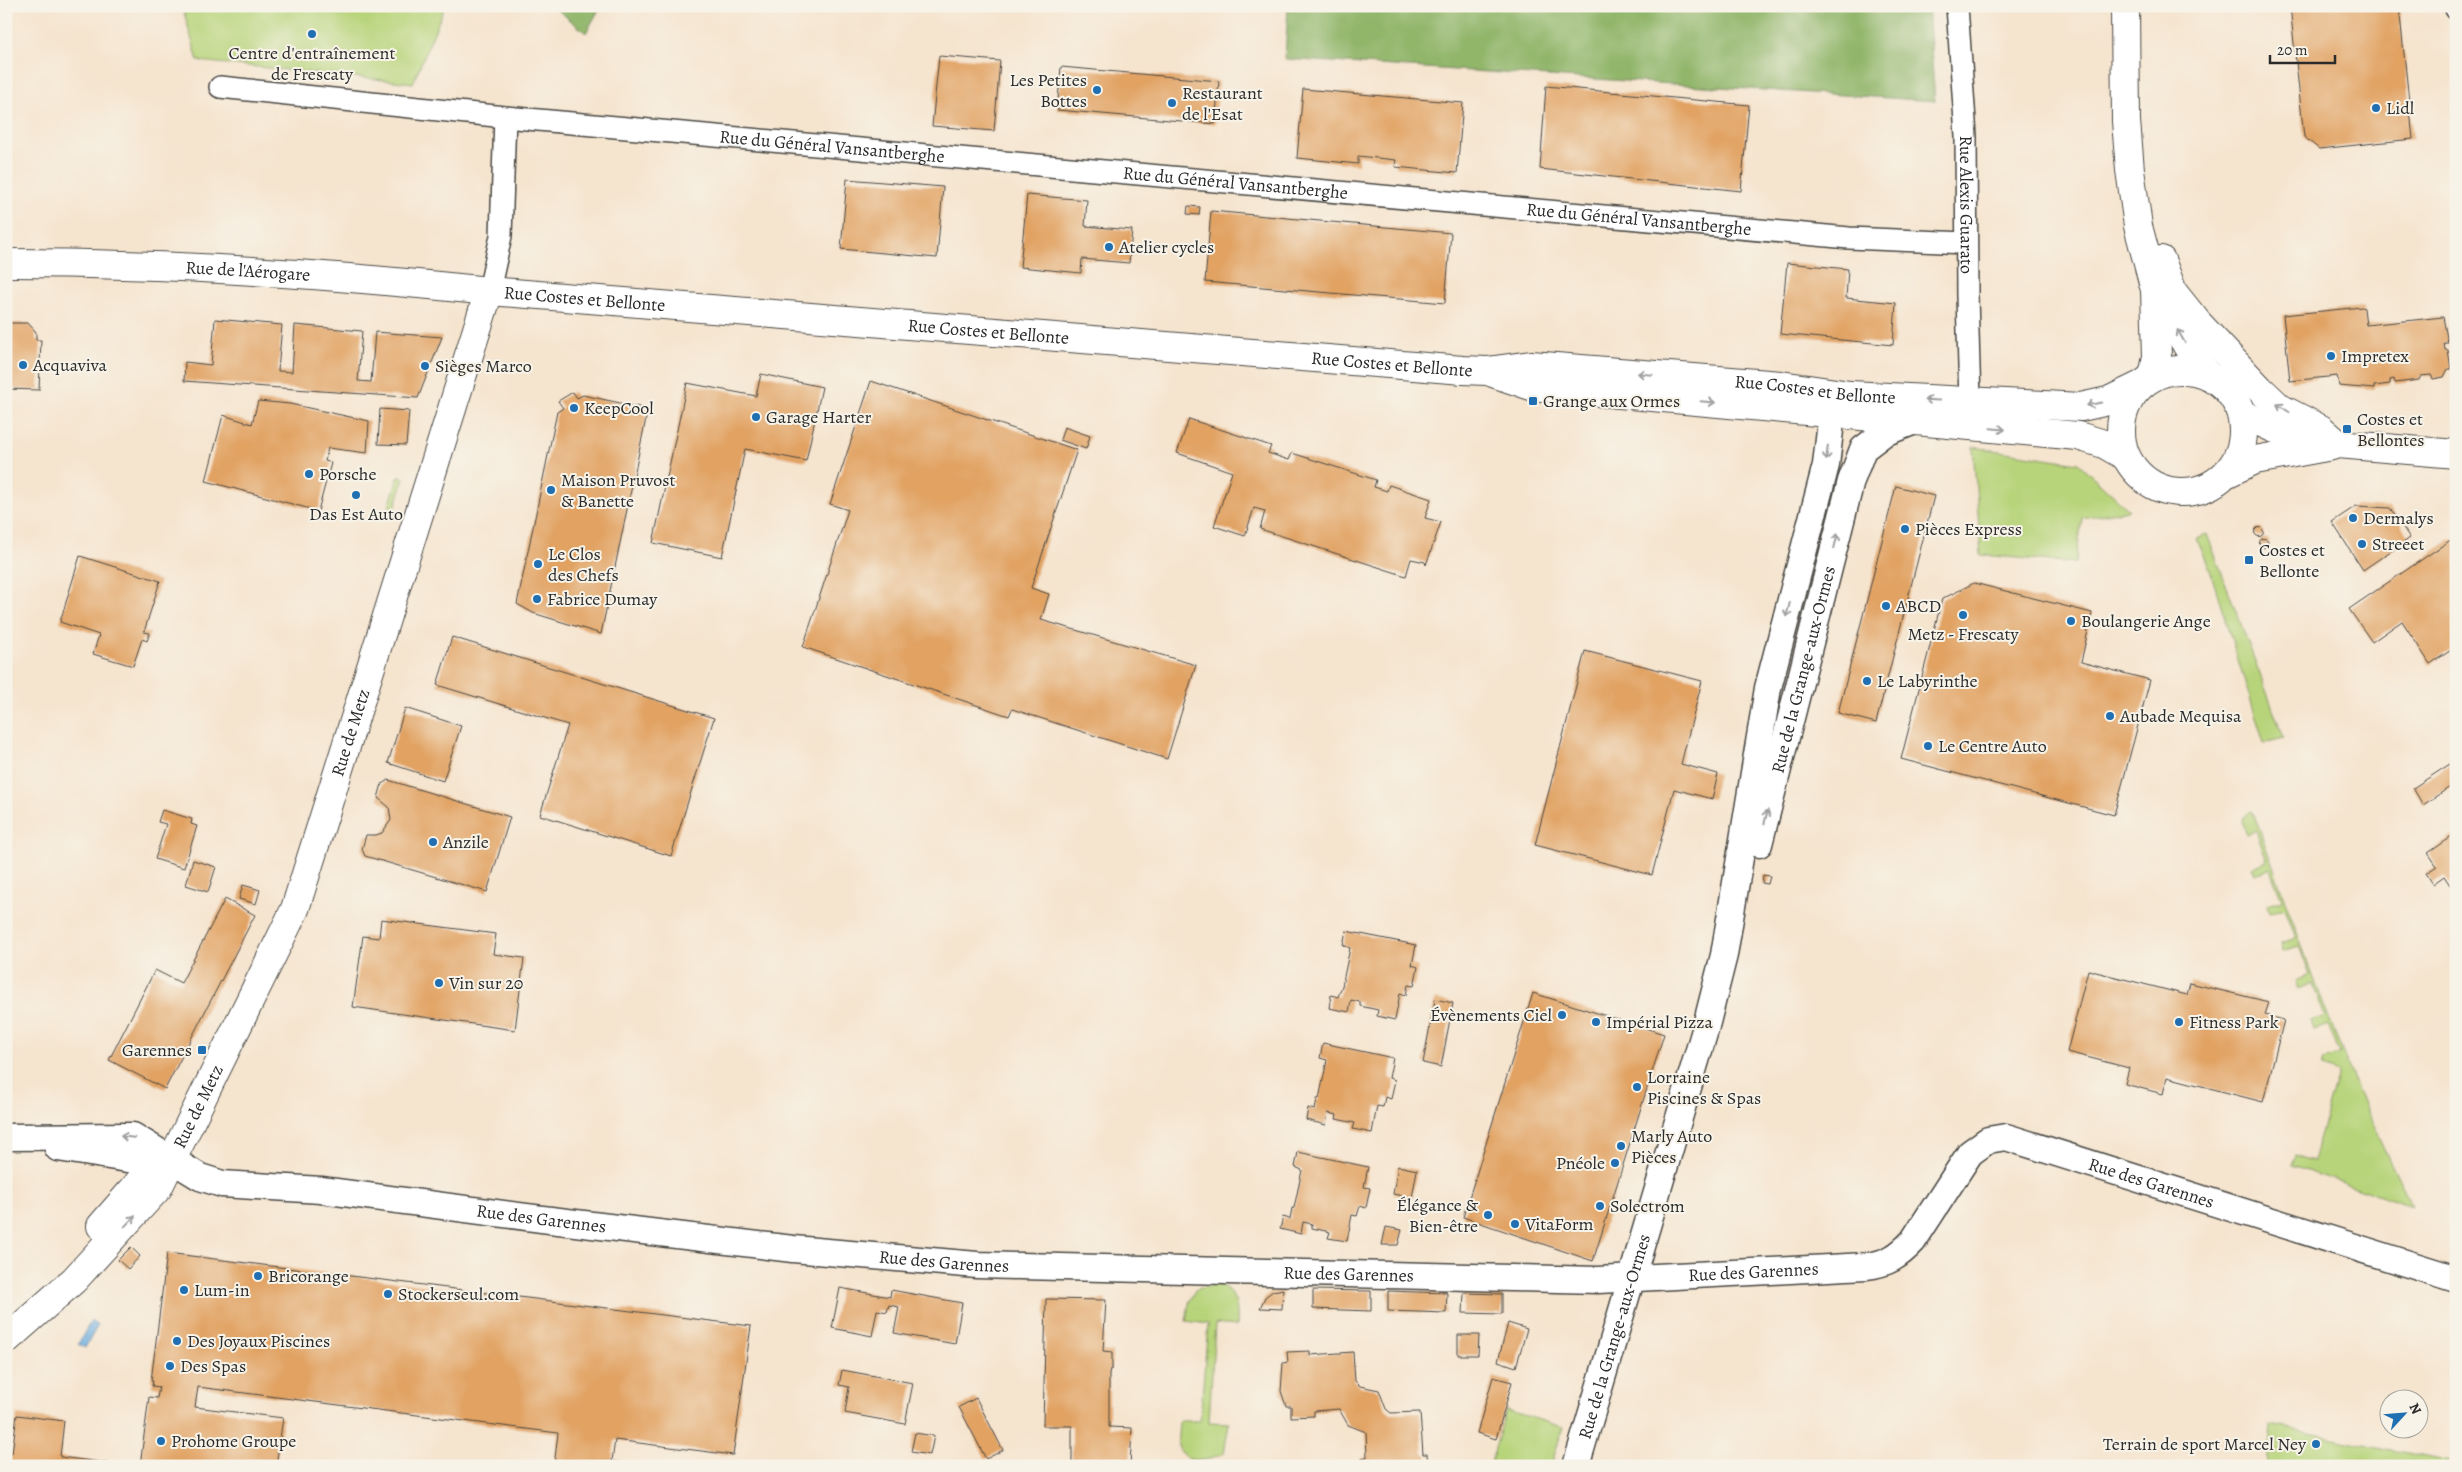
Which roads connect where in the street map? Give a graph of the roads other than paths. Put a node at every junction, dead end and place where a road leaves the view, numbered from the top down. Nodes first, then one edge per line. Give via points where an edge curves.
1 (1957, 6) edge
2 (2125, 6) edge
3 (220, 87) dead end
4 (505, 117) junction
5 (2130, 170) junction
6 (1966, 243) junction
7 (6, 263) edge
8 (2155, 290) junction
9 (489, 291) junction
10 (2209, 376) junction
11 (2146, 382) junction
12 (1970, 402) junction
13 (1841, 404) junction
14 (2242, 414) junction
15 (1915, 421) junction
16 (2338, 444) junction
17 (2456, 454) edge
18 (2126, 456) junction
19 (2228, 473) junction
20 (1726, 948) junction
21 (6, 1138) edge
22 (171, 1158) junction
23 (1631, 1279) junction
24 (2456, 1279) edge
25 (6, 1321) edge
26 (6, 1340) edge
27 (1576, 1466) edge

1 - 6 street, Rue Alexis Guarato via 1966,136
2 - 5 main road
3 - 4 street, Rue du Général Vansantberghe
4 - 6 street, Rue du Général Vansantberghe via 1840,237
4 - 9 street via 501,236
5 - 8 main road via 2138,226
16 -> 5 main road via 2321,428 2280,408 2197,322 2173,292
6 - 12 street, Rue Alexis Guarato
7 - 9 main road, Rue de l'Aérogare via 73,263 372,278
10 -> 8 main road via 2192,356
8 - 11 main road via 2157,356
9 - 13 main road, Rue Costes et Bellonte via 1487,371 1531,386
9 - 22 main road, Rue de Metz via 294,910 184,1138
10 - 11 main road via 2182,369
10 - 14 main road via 2224,385
11 -> 12 main road, Rue Costes et Bellonte via 2108,401 2081,407
11 - 18 main road via 2128,401 2122,418 2121,436
12 -> 13 main road, Rue Costes et Bellonte
13 - 15 main road, Rue Costes et Bellonte
13 -> 20 street, Rue de la Grange-aux-Ormes via 1768,688
14 - 16 main road via 2276,429
14 - 19 main road via 2244,436 2241,449
15 -> 18 main road, Rue Costes et Bellonte via 2078,436 2104,444
20 -> 15 street, Rue de la Grange-aux-Ormes via 1758,846 1851,481 1863,448 1884,432
16 - 17 main road
16 - 19 main road via 2254,460
18 - 19 main road via 2137,474 2154,486 2178,493 2194,492 2213,485
20 - 23 street, Rue de la Grange-aux-Ormes
21 - 22 street, Rue des Garennes via 133,1136
22 - 23 street, Rue des Garennes via 200,1177 222,1184 321,1190 570,1223 901,1259 977,1265 1283,1274
22 - 25 main road, Rue de Metz via 144,1176 67,1265
26 -> 22 main road, Rue de Metz via 74,1280 143,1207 165,1178
23 - 24 street, Rue des Garennes via 1866,1266 1889,1261 1913,1241 1970,1154 1988,1140 2006,1137
23 - 27 street, Rue de la Grange-aux-Ormes

